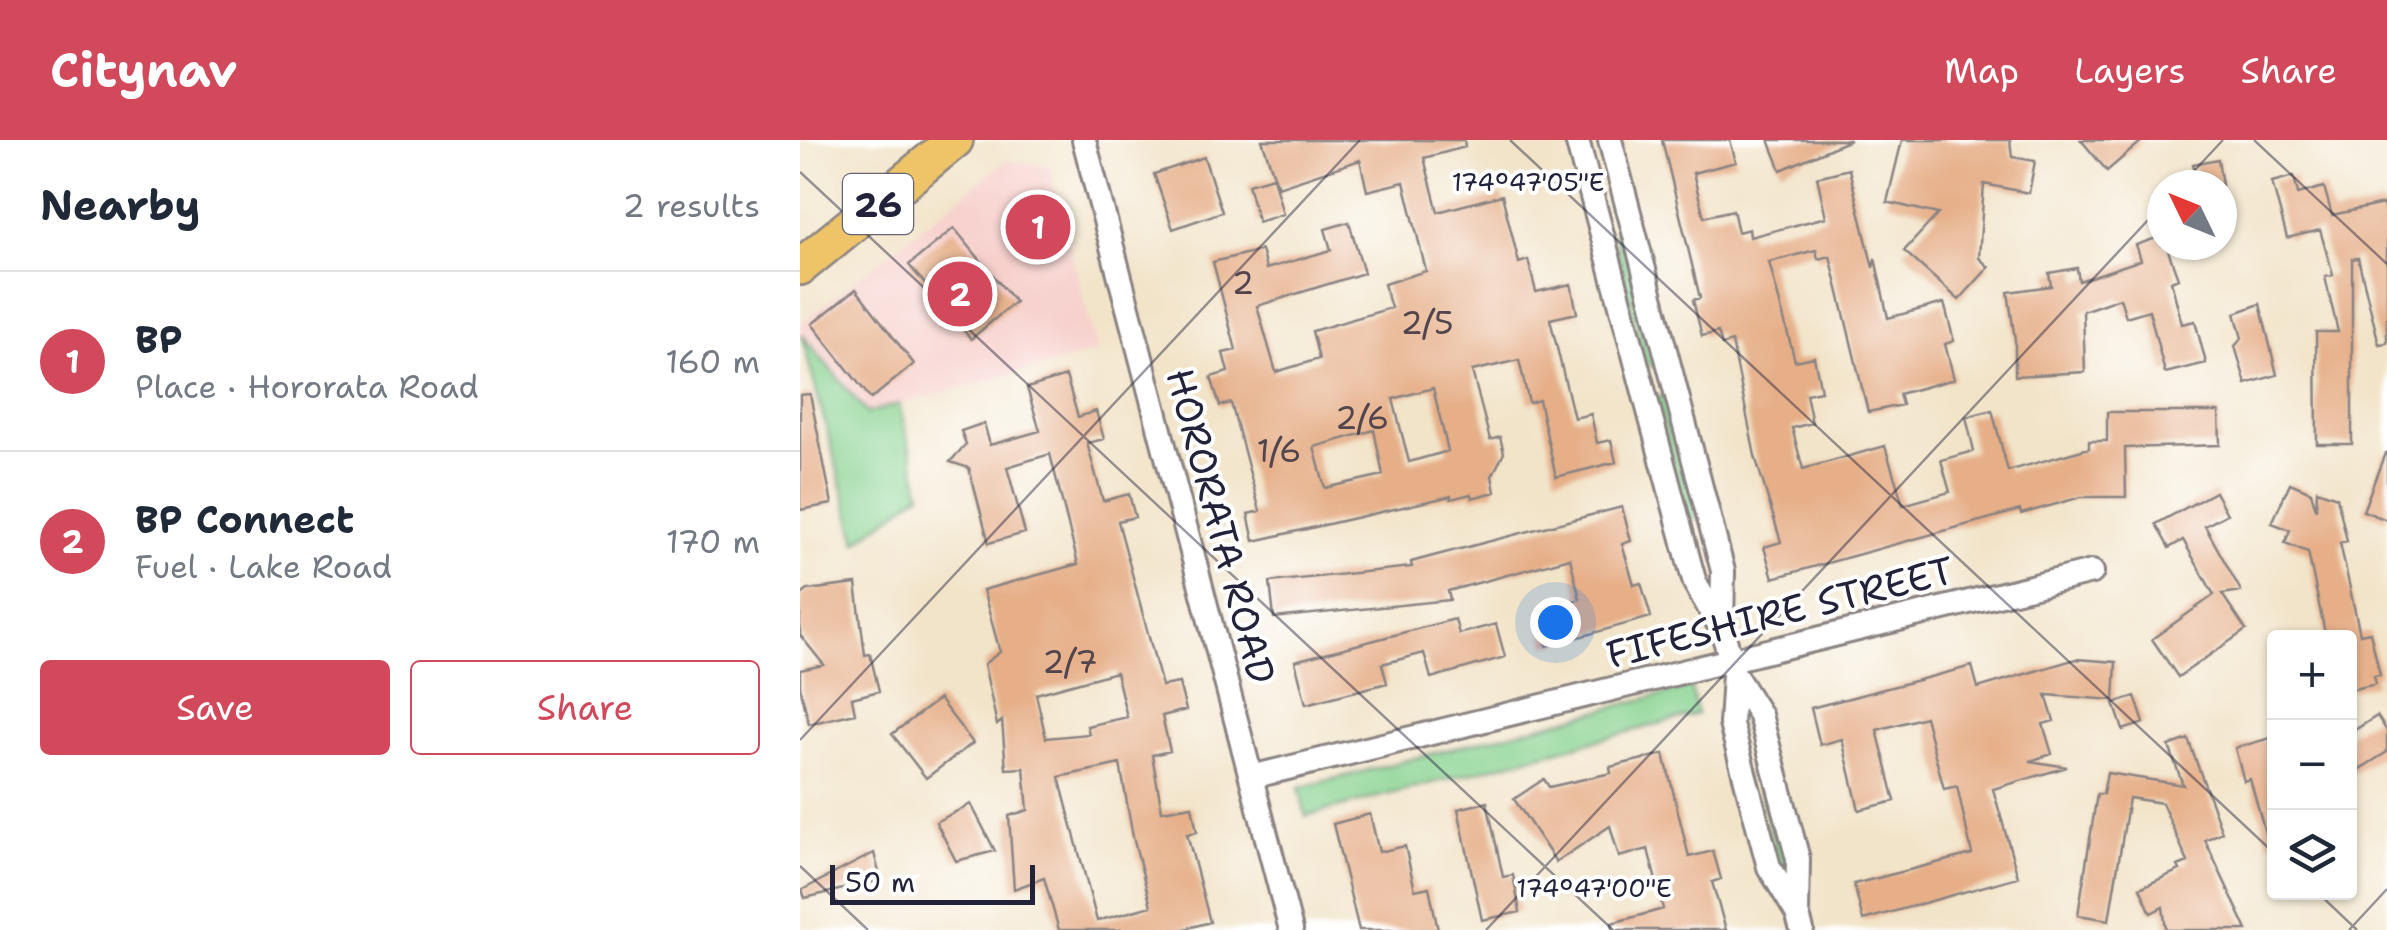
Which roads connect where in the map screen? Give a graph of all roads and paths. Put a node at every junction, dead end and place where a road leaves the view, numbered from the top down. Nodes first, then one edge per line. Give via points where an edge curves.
1 (955, 140) edge
2 (1084, 140) edge
3 (1577, 140) edge
4 (1610, 140) edge
5 (800, 267) edge
6 (2092, 572) dead end
7 (1722, 630) junction
8 (1732, 667) junction
9 (1251, 778) junction
10 (1800, 921) edge
11 (1291, 930) edge

1 - 5 main road, 26
2 - 9 street, HORORATA ROAD
3 - 7 street via 1690,569
4 - 7 street via 1723,571
6 - 8 street, FIFESHIRE STREET
7 - 8 street
8 - 9 street, FIFESHIRE STREET
8 - 10 street via 1731,724 1739,755 1769,866
9 - 11 street, HORORATA ROAD

